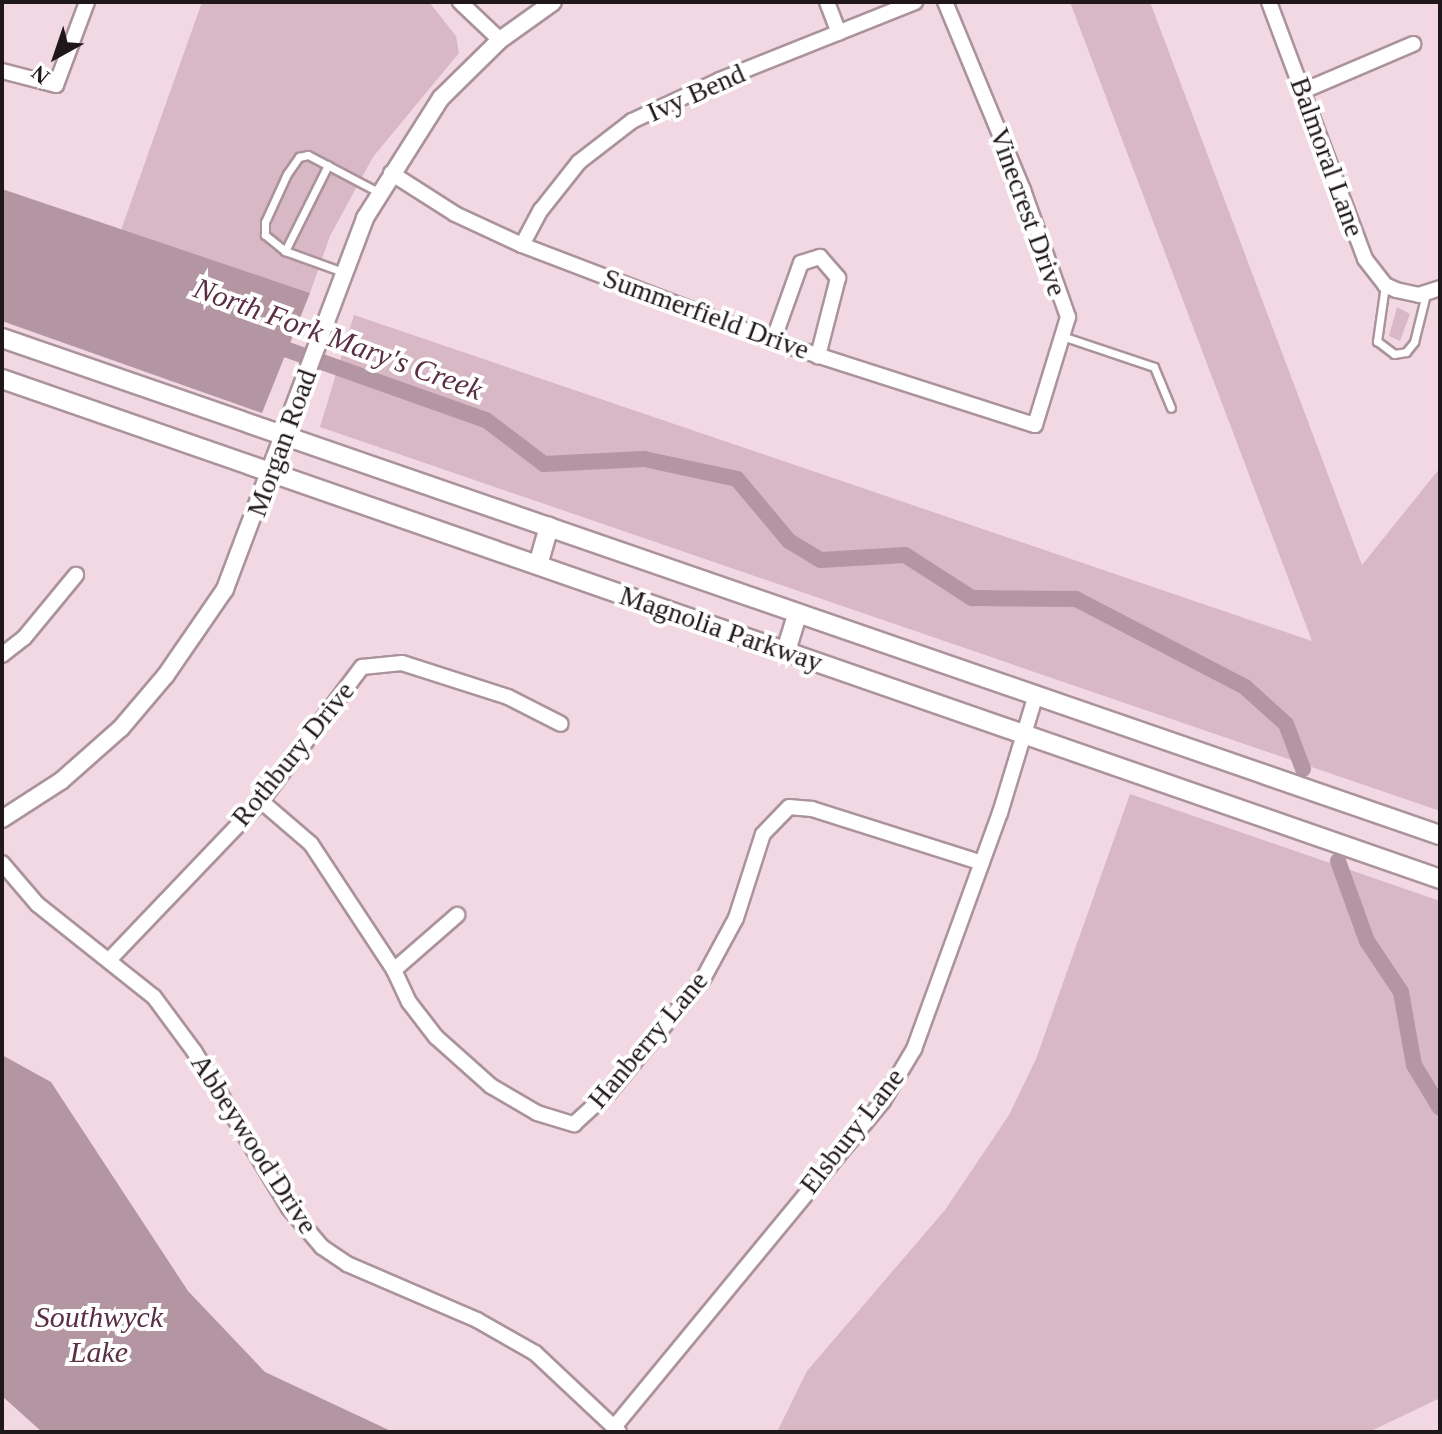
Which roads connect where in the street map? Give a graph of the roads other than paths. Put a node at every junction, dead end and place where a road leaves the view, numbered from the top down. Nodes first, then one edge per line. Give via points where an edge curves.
1 (87, 2) edge
2 (460, 2) edge
3 (553, 2) edge
4 (827, 2) edge
5 (915, 2) edge
6 (945, 2) edge
7 (1269, 2) edge
8 (839, 33) junction
9 (500, 40) junction
10 (1413, 44) dead end
11 (2, 71) edge
12 (1303, 91) junction
13 (328, 165) junction
14 (391, 173) junction
15 (380, 193) junction
16 (522, 245) junction
17 (285, 251) junction
18 (343, 272) junction
19 (1385, 285) junction
20 (1433, 291) edge
21 (1062, 336) junction
22 (2, 338) edge
23 (773, 341) junction
24 (818, 356) junction
25 (2, 379) edge
26 (1171, 408) dead end
27 (1035, 425) joint
28 (287, 436) junction
29 (272, 472) junction
30 (549, 527) junction
31 (538, 565) junction
32 (76, 575) dead end
33 (797, 614) junction
34 (786, 651) junction
35 (2, 655) edge
36 (1035, 698) junction
37 (561, 724) dead end
38 (1024, 734) junction
39 (261, 801) junction
40 (2, 819) edge
41 (1440, 835) edge
42 (2, 863) edge
43 (982, 863) junction
44 (1440, 879) edge
45 (457, 915) dead end
46 (111, 958) junction
47 (394, 970) junction
48 (617, 1429) edge

1 - 11 street via 56,85
2 - 9 street
3 - 9 street, Morgan Road
4 - 8 street
5 - 8 street, Ivy Bend
6 - 21 street, Vinecrest Drive via 1023,190 1068,317
7 - 12 street, Balmoral Lane
8 - 16 street, Ivy Bend via 632,121 579,162 541,210
9 - 14 street, Morgan Road via 441,98
10 - 12 street
12 - 19 street, Balmoral Lane via 1365,259
13 - 15 lane
13 - 17 lane
13 - 17 lane via 308,155 299,157 287,174 263,229 269,241
14 - 15 street, Morgan Road
14 - 16 street, Summerfield Drive via 455,214
15 - 18 street, Morgan Road
16 - 23 street, Summerfield Drive
17 - 18 lane
18 - 28 street, Morgan Road
19 - 20 street via 1407,294
19 - 20 lane via 1377,341 1394,354 1406,352 1414,342
21 - 26 lane via 1154,367
21 - 27 street, Vinecrest Drive
22 - 28 main road, Magnolia Parkway
23 - 24 street, Summerfield Drive
23 - 24 street via 801,263 820,257 838,278
24 - 27 street, Summerfield Drive
25 - 29 main road, Magnolia Parkway
28 - 29 street, Morgan Road
28 - 30 main road, Magnolia Parkway
29 - 31 main road, Magnolia Parkway
29 - 40 street, Morgan Road via 225,589 166,675 121,728 61,781
30 - 31 main road
30 - 33 main road, Magnolia Parkway
31 - 34 main road, Magnolia Parkway
32 - 35 street via 24,638
33 - 34 main road
33 - 36 main road, Magnolia Parkway
34 - 38 main road, Magnolia Parkway
36 - 38 street, Elsbury Lane
36 - 41 main road, Magnolia Parkway
37 - 39 street, Rothbury Drive via 508,697 402,663 362,667
38 - 43 street, Elsbury Lane
38 - 44 main road, Magnolia Parkway
39 - 46 street, Rothbury Drive
39 - 47 street, Hanberry Lane via 311,844
42 - 46 street, Abbeywood Drive via 37,904
43 - 47 street, Hanberry Lane via 888,830 789,807 763,834 732,928 703,979 610,1091 574,1124 537,1113 467,1066 409,1002
43 - 48 street, Elsbury Lane via 914,1049 883,1101
45 - 47 street
46 - 48 street, Abbeywood Drive via 154,997 194,1051 289,1208 322,1247 347,1264 477,1320 535,1353

